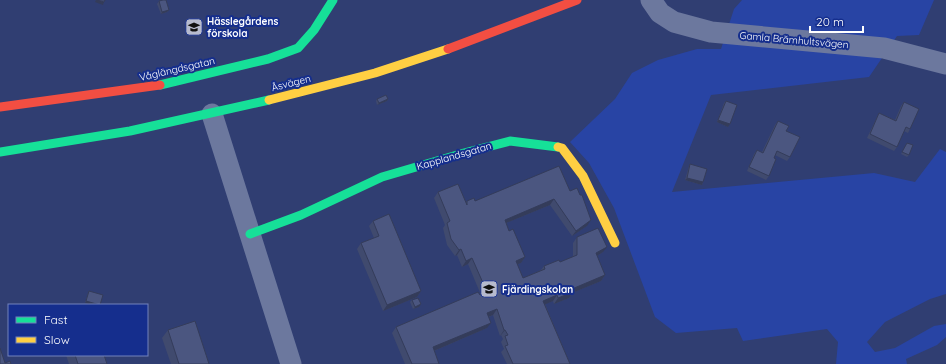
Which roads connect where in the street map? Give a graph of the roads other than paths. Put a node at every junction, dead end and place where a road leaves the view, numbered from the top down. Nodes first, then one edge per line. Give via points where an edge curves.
1 (333, 0) edge
2 (577, 0) edge
3 (651, 0) edge
4 (946, 64) edge
5 (0, 107) edge
6 (212, 114) junction
7 (0, 152) edge
8 (250, 234) junction
9 (615, 243) dead end
10 (291, 364) edge

1 - 5 street, Våglängdsgatan via 314,30 298,48 268,59 151,88
2 - 6 street, Åsvägen via 477,39 405,63 315,89
3 - 4 street, Gamla Brämhultsvägen via 660,13 674,22 711,32 884,48
6 - 7 street, Åsvägen via 66,144
6 - 8 street via 238,189
8 - 9 street, Kapplandsgatan via 302,215 382,177 510,141 562,148 583,176
8 - 10 street

